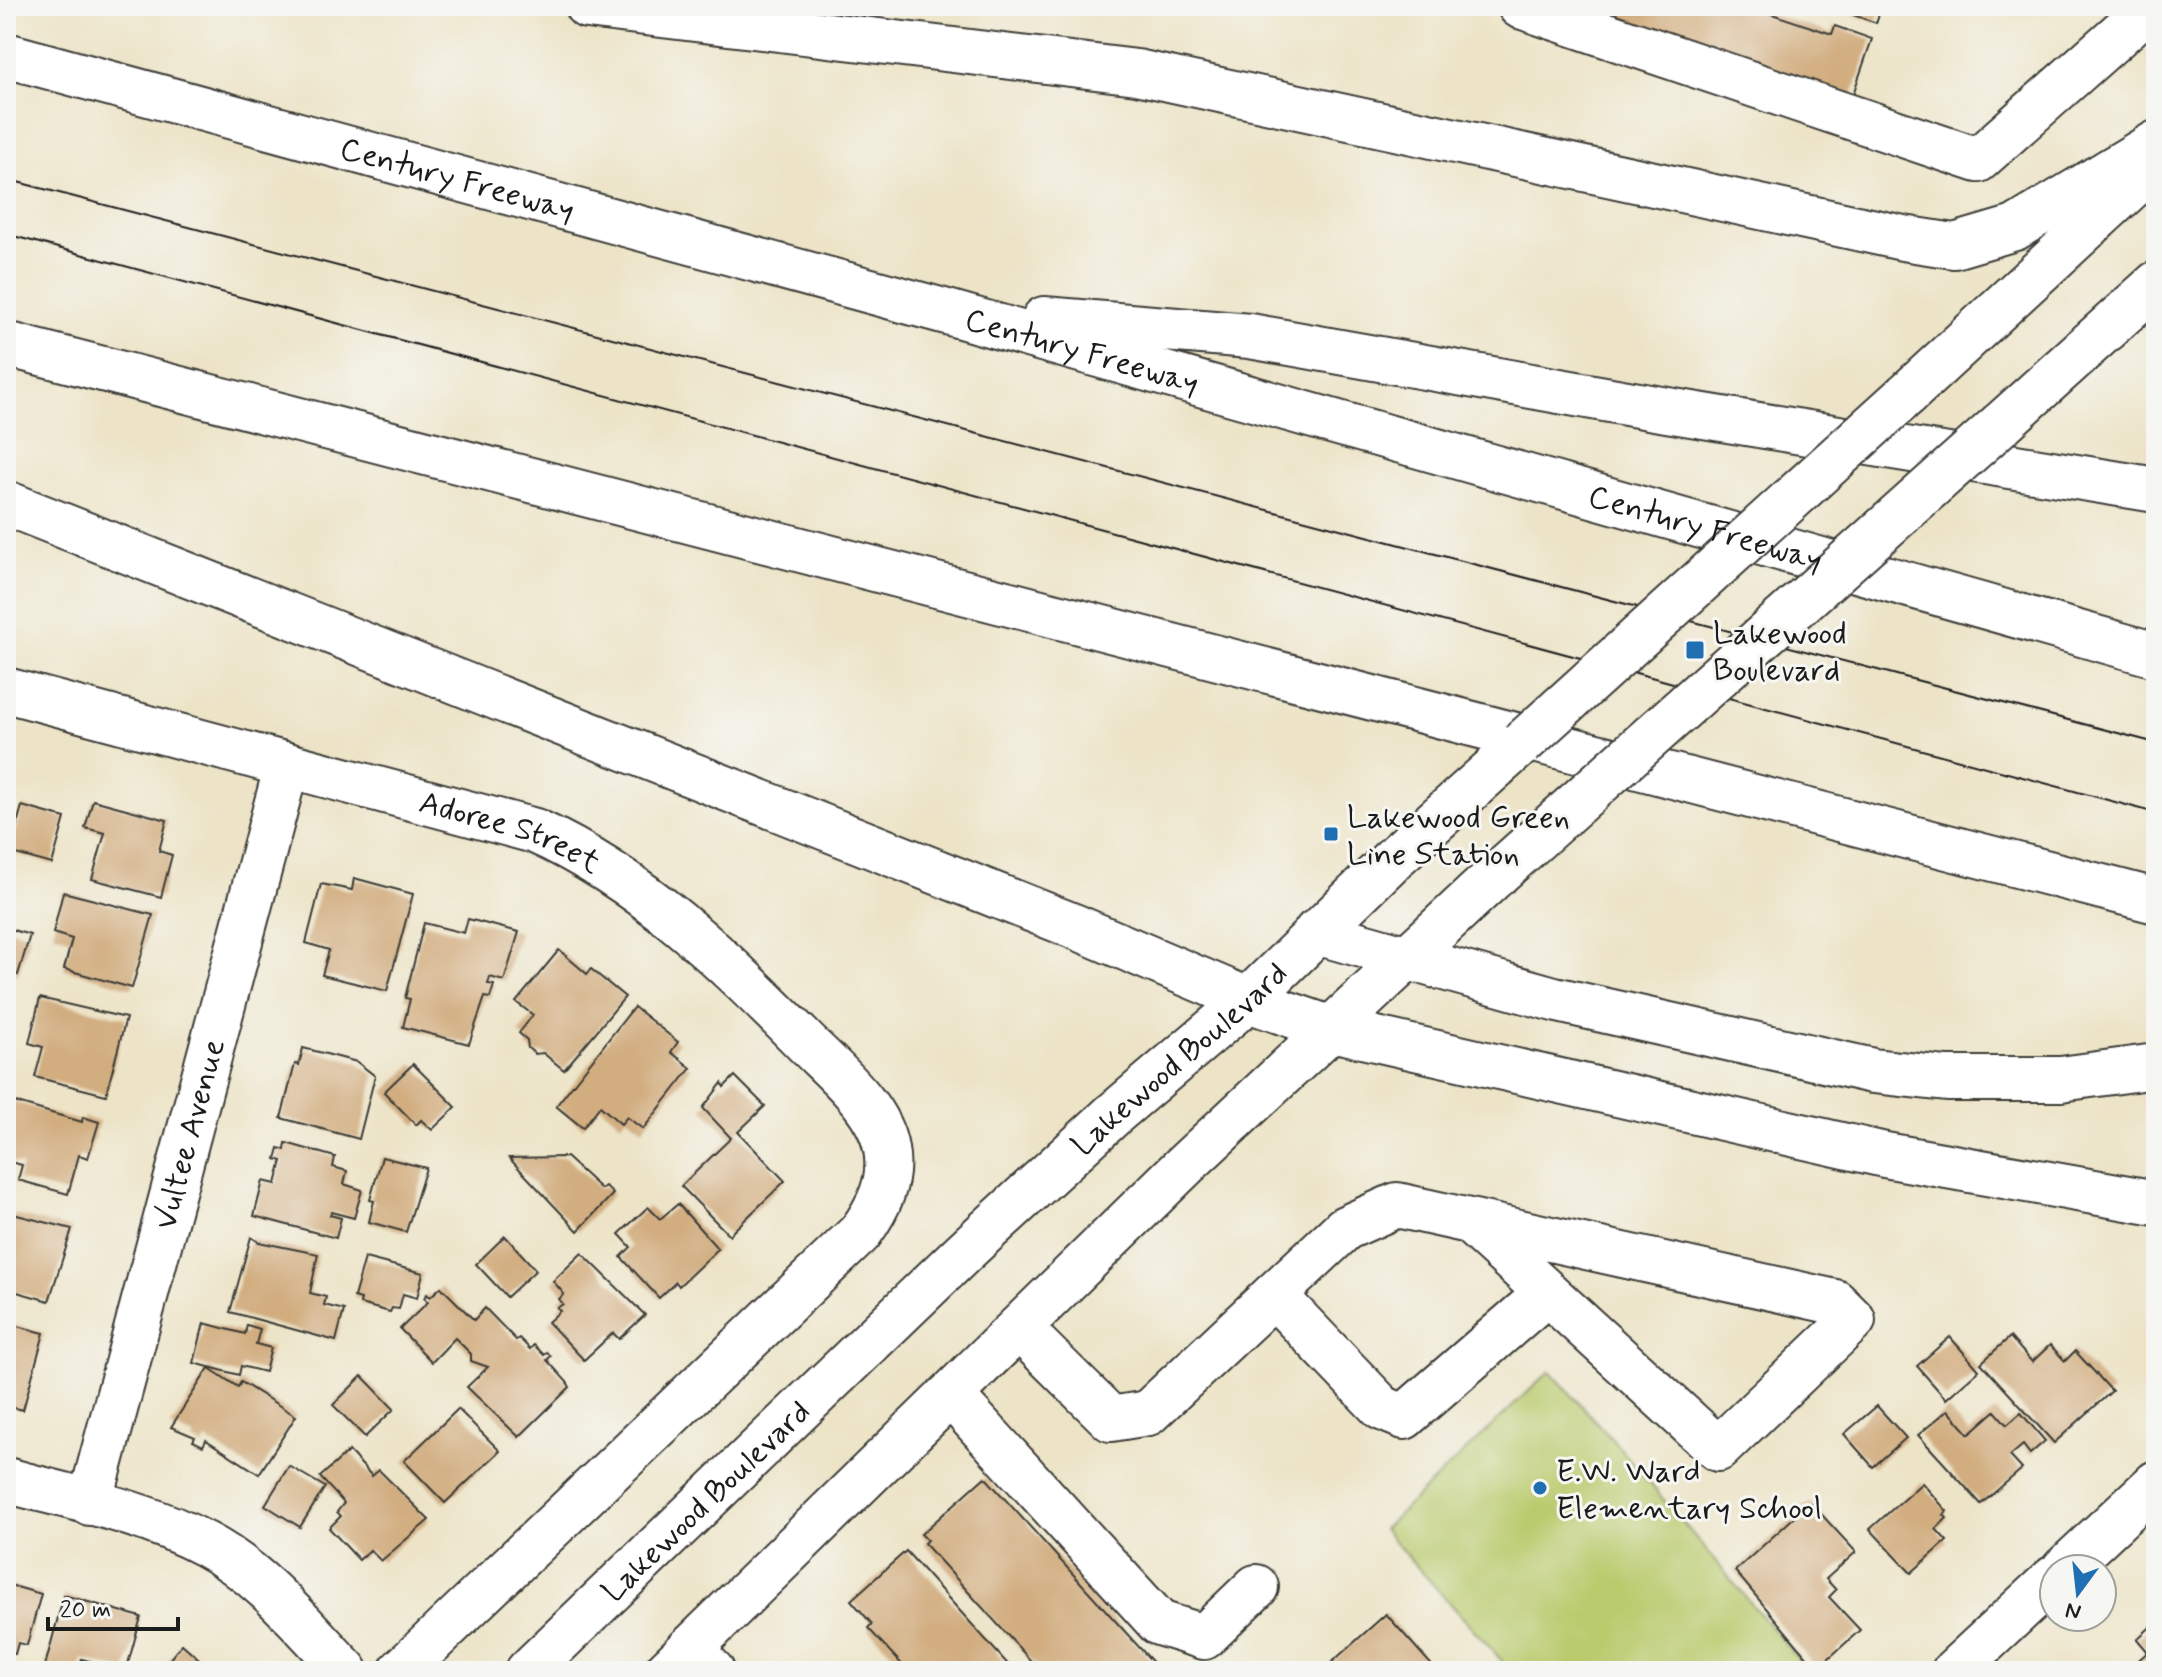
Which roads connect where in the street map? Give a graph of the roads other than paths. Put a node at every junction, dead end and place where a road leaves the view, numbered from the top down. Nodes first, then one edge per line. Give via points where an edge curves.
1 (587, 6) edge
2 (1520, 6) edge
3 (2151, 6) edge
4 (6, 55) edge
5 (2156, 143) edge
6 (2156, 164) edge
7 (2156, 284) edge
8 (947, 312) junction
9 (6, 344) edge
10 (2156, 490) edge
11 (6, 503) edge
12 (2156, 655) edge
13 (6, 690) edge
14 (287, 765) junction
15 (2156, 901) edge
16 (1316, 932) junction
17 (1405, 959) junction
18 (1248, 1000) junction
19 (1332, 1029) junction
20 (2156, 1066) edge
21 (2156, 1203) edge
22 (1469, 1221) junction
23 (1547, 1293) junction
24 (1274, 1295) junction
25 (1020, 1329) junction
26 (952, 1396) junction
27 (6, 1480) edge
28 (2156, 1483) edge
29 (90, 1503) junction
30 (2081, 1553) edge
31 (1256, 1587) dead end
32 (2038, 1593) edge
33 (690, 1663) edge
34 (346, 1671) edge
35 (401, 1671) edge
36 (528, 1671) edge
37 (1954, 1671) edge

1 - 5 main road via 1137,72 1954,246 2015,228
2 - 3 main road via 1978,160
4 - 8 main road, Century Freeway
6 - 16 main road, Lakewood Boulevard, bridge
7 - 17 main road, bridge
8 - 10 main road via 1250,336
8 - 12 main road, Century Freeway
9 - 15 main road
11 - 18 main road
13 - 14 main road, Adoree Street
14 - 29 main road, Vultee Avenue
14 - 35 main road, Adoree Street via 535,831 625,881 719,955 851,1089 880,1129 887,1167 876,1210 860,1233
16 - 17 main road
16 - 18 main road, Lakewood Boulevard
17 - 19 main road
17 - 20 main road via 1554,999 1873,1071 1947,1079 2061,1079
18 - 19 main road
18 - 36 main road, Lakewood Boulevard via 965,1251
19 - 21 main road via 1885,1155
19 - 25 main road
22 - 23 main road
22 - 23 main road via 1835,1302 1853,1320 1718,1449
22 - 24 main road via 1397,1205 1345,1228
23 - 24 main road via 1404,1417 1382,1408
24 - 25 main road via 1148,1413 1111,1419
25 - 26 main road
26 - 31 main road via 1159,1623 1204,1637
26 - 33 main road
27 - 29 main road
28 - 30 main road
29 - 34 main road via 170,1528 229,1559 272,1594
32 - 37 main road

